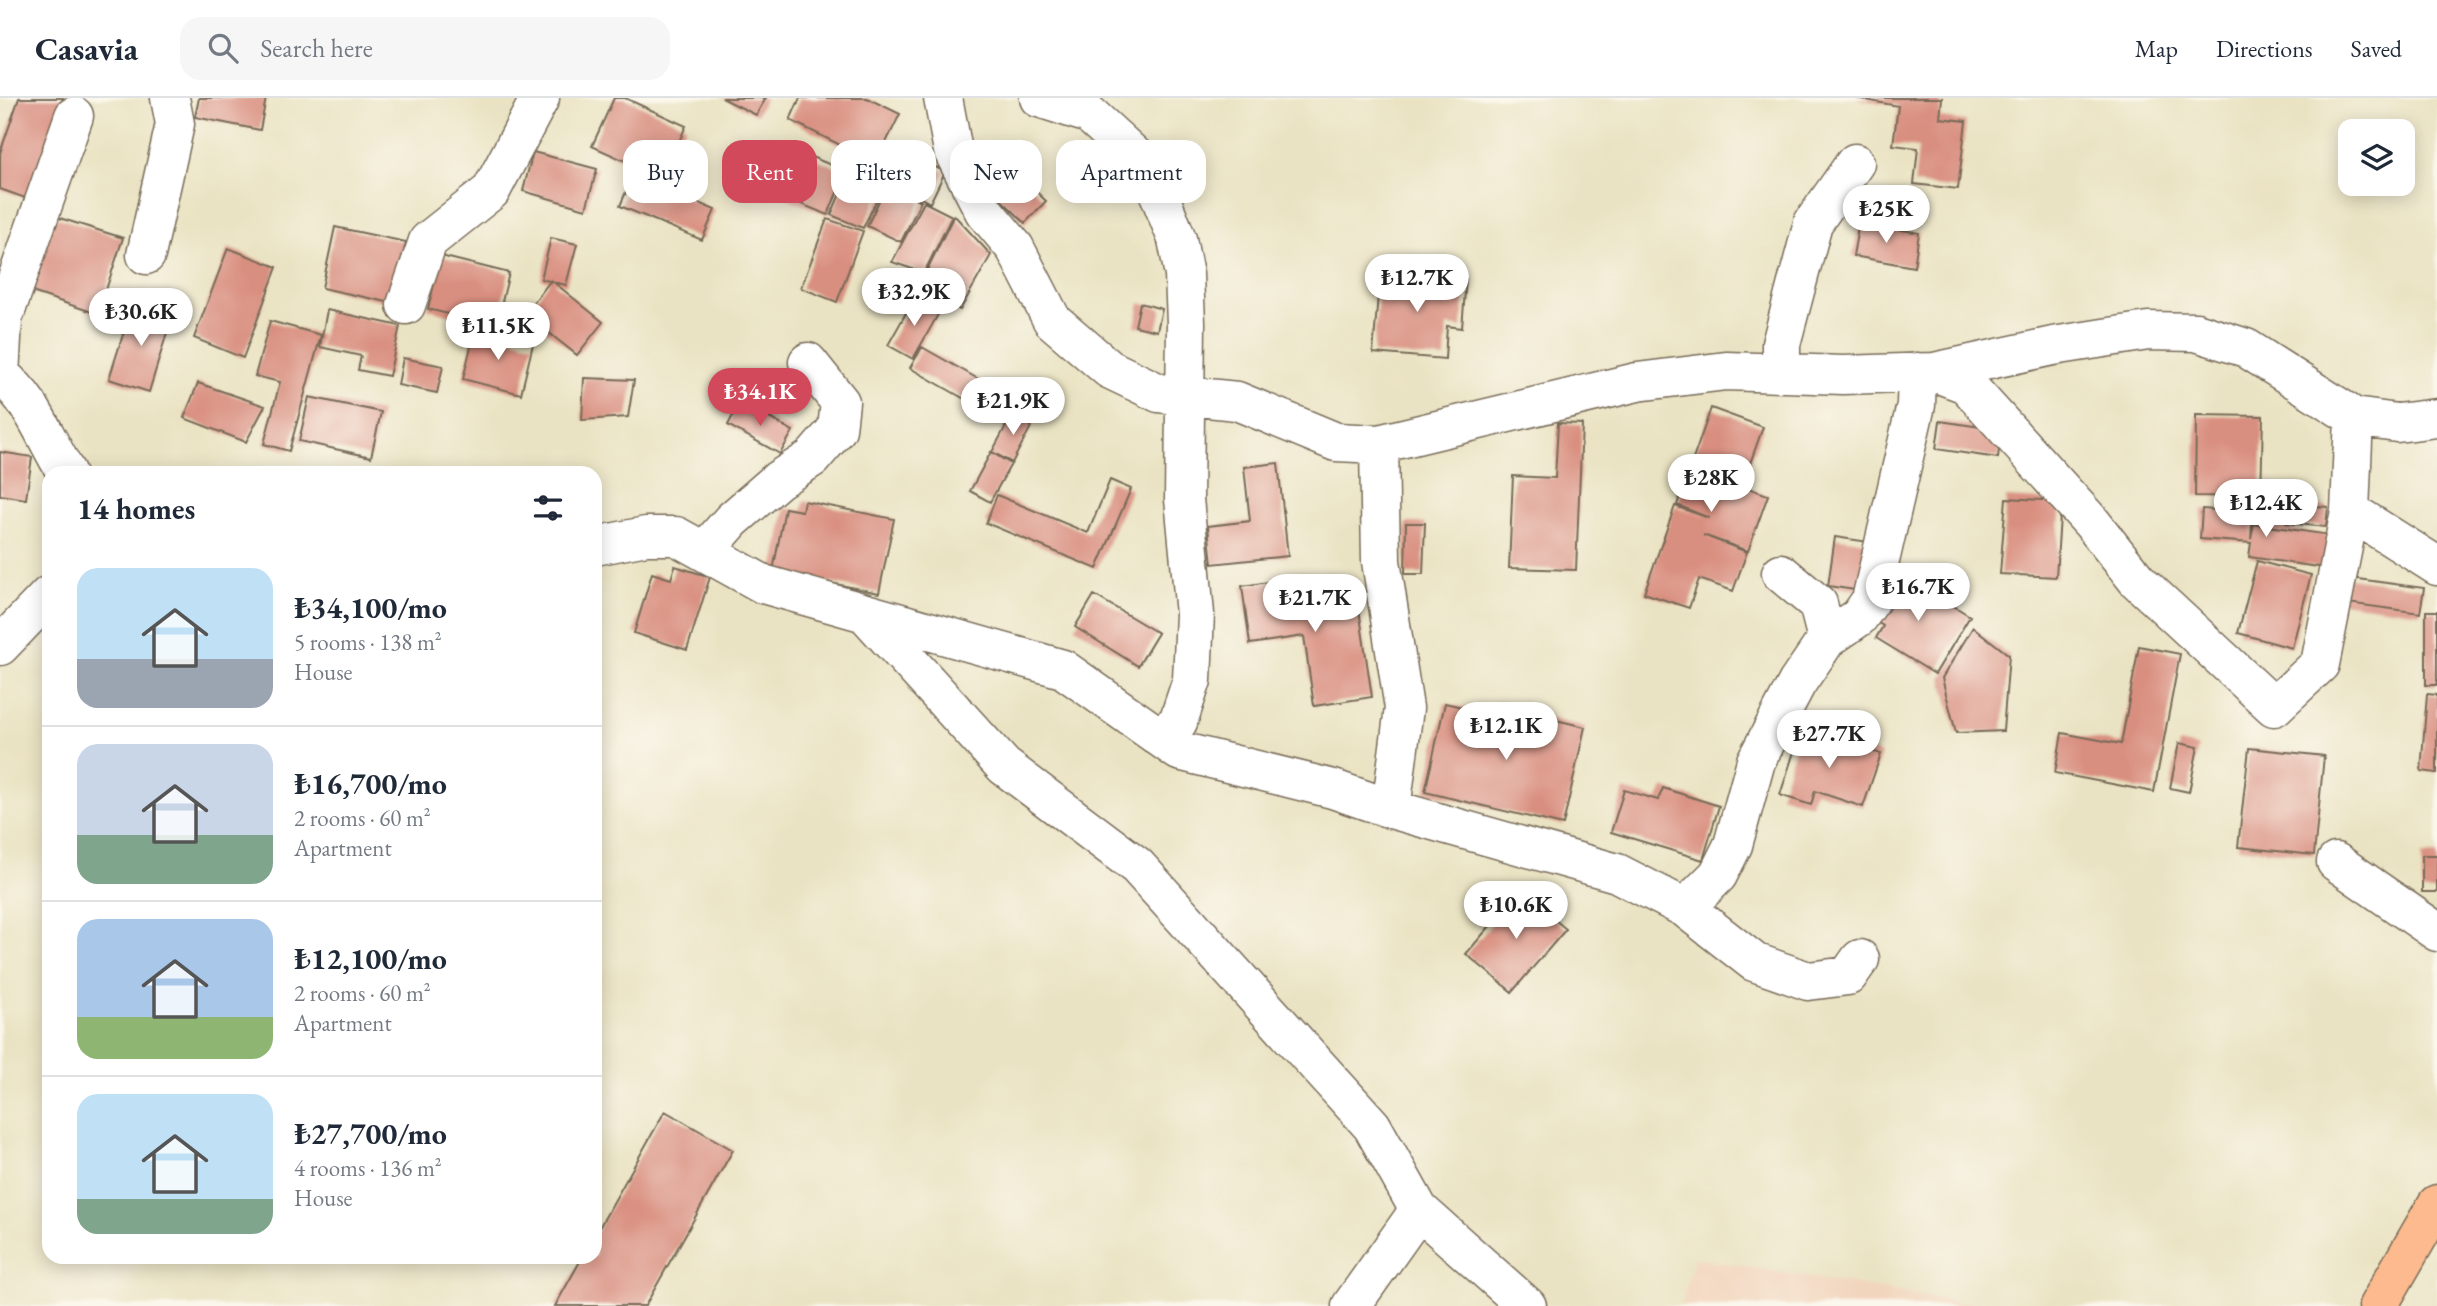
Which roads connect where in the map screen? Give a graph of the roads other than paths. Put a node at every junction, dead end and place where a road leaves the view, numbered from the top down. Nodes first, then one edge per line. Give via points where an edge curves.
1 (170, 98) edge
2 (540, 98) edge
3 (943, 98) edge
4 (1039, 98) edge
5 (1095, 106) edge
6 (74, 116) dead end
7 (1854, 163) dead end
8 (146, 256) dead end
9 (407, 305) dead end
10 (808, 362) dead end
11 (1925, 372) junction
12 (1781, 373) junction
13 (0, 375) edge
14 (1185, 397) junction
15 (2354, 417) junction
16 (2437, 418) edge
17 (1379, 444) junction
18 (63, 466) edge
19 (2350, 511) junction
20 (602, 545) edge
21 (705, 551) junction
22 (2437, 566) edge
23 (1781, 573) dead end
24 (42, 602) edge
25 (865, 613) junction
26 (1827, 639) junction
27 (0, 646) edge
28 (1159, 737) junction
29 (1391, 809) junction
30 (2336, 862) dead end
31 (1685, 908) junction
32 (2437, 932) edge
33 (1860, 959) dead end
34 (2437, 1204) edge
35 (1419, 1210) junction
36 (1351, 1306) edge
37 (1527, 1306) edge
38 (2378, 1306) edge

1 - 8 street via 175,124
2 - 9 street via 491,191 428,241
3 - 14 street via 953,151 984,211 1015,248 1052,320 1109,369 1158,393
4 - 5 street
5 - 14 street via 1149,169 1177,239 1184,275
6 - 13 street via 3,319
7 - 12 street via 1813,222 1781,344
10 - 21 street via 839,402 837,429 812,458 778,480
11 - 12 street
11 - 15 street via 2148,331 2196,332 2246,348
11 - 19 street via 1966,384 2092,523 2137,580 2274,707 2320,664
11 - 26 street via 1871,600 1859,617
12 - 17 street via 1726,371 1637,382
13 - 18 street via 32,407
14 - 17 street via 1237,401 1336,442
14 - 28 street via 1184,499 1195,614 1192,680 1178,722
15 - 16 street via 2397,423
15 - 19 street
17 - 29 street via 1381,561 1404,708
19 - 22 street
20 - 21 street via 676,536
21 - 25 street via 763,584
23 - 26 street via 1818,604
24 - 27 street
25 - 28 street via 1063,669
25 - 35 street via 1004,766 1137,866 1371,1126
26 - 31 street via 1797,683 1756,761 1733,845 1718,874
28 - 29 street via 1179,751 1333,789
29 - 31 street via 1617,873
30 - 32 street
31 - 33 street via 1755,962 1808,981 1848,976
34 - 38 highway
35 - 36 street
35 - 37 street

